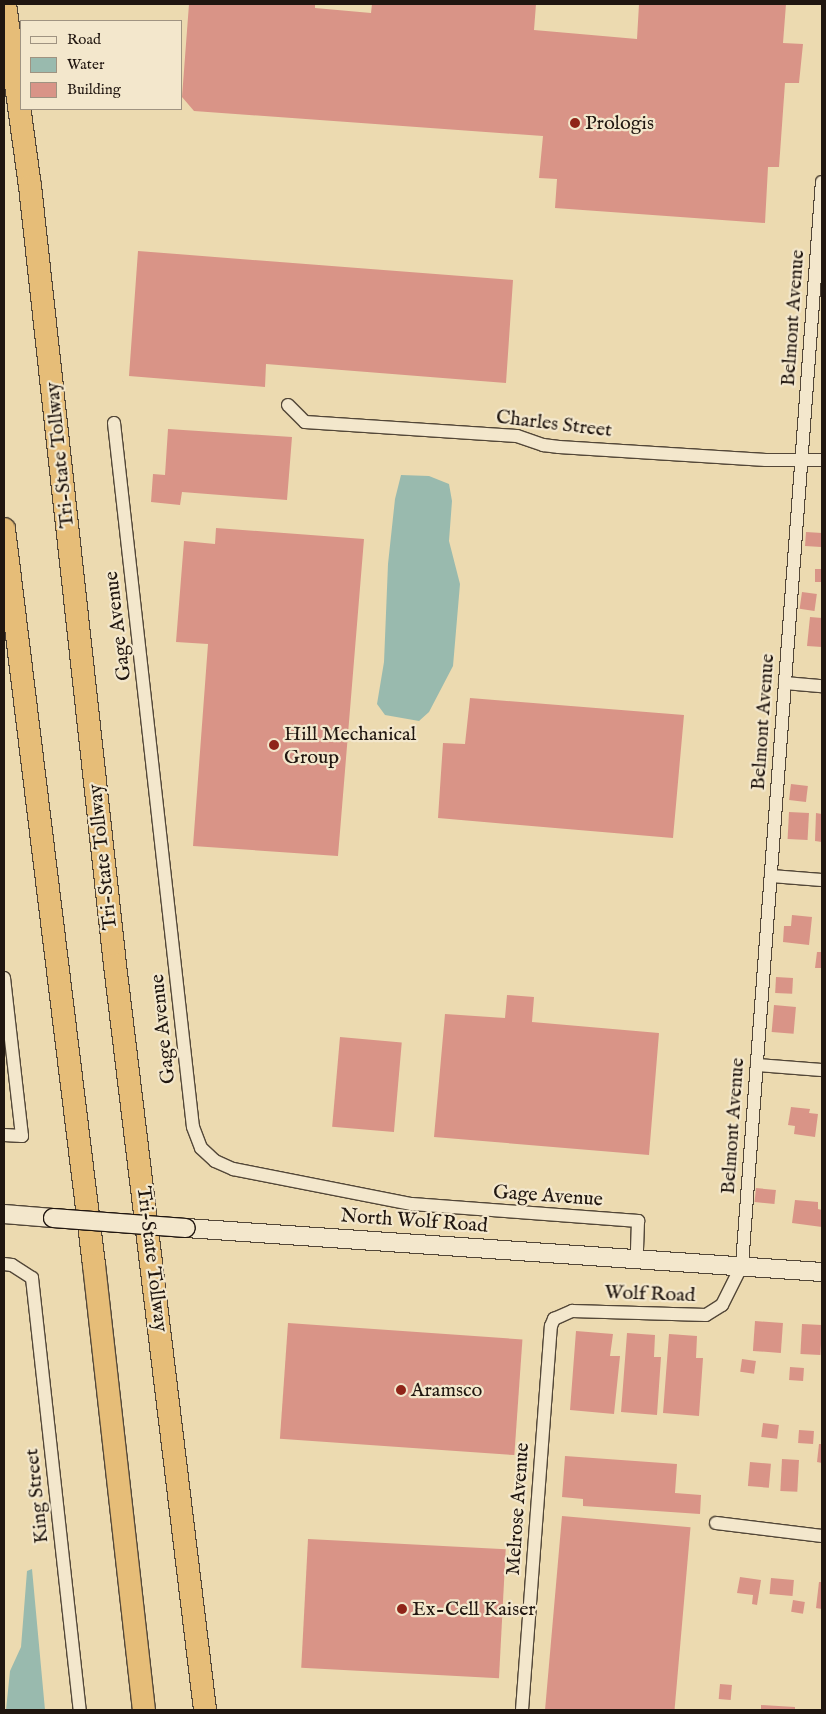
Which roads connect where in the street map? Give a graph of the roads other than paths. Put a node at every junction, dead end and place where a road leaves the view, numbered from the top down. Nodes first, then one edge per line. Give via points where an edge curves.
1 (5, 4) edge
2 (822, 182) edge
3 (288, 405) dead end
4 (114, 423) dead end
5 (802, 458) junction
6 (822, 460) edge
7 (4, 529) edge
8 (785, 683) junction
9 (822, 686) edge
10 (770, 876) junction
11 (822, 880) edge
12 (4, 978) edge
13 (756, 1064) junction
14 (822, 1070) edge
15 (4, 1135) edge
16 (4, 1214) edge
17 (637, 1257) junction
18 (4, 1264) edge
19 (742, 1266) junction
20 (822, 1272) edge
21 (559, 1314) joint
22 (716, 1523) dead end
23 (822, 1536) edge
24 (80, 1710) edge
25 (144, 1710) edge
26 (205, 1710) edge
27 (522, 1710) edge

1 - 26 highway, Tri-State Tollway via 30,186 114,955
2 - 5 street, Belmont Avenue
3 - 5 street, Charles Street via 306,422 517,436 559,447 766,460
4 - 17 street, Gage Avenue via 193,1127 201,1148 215,1161 233,1169 412,1204 638,1221
5 - 6 street, Charles Street
5 - 8 street, Belmont Avenue
7 - 25 highway via 93,1255
8 - 9 street
8 - 10 street, Belmont Avenue
10 - 11 street
10 - 13 street, Belmont Avenue
12 - 15 street via 22,1136
13 - 14 street
13 - 19 street, Belmont Avenue
16 - 17 main road, North Wolf Road, bridge
17 - 19 main road, North Wolf Road
18 - 24 street, King Street via 12,1264 32,1278
19 - 20 main road, North Wolf Road
19 - 21 street, Wolf Road via 722,1305 706,1315 572,1310
21 - 27 street, Melrose Avenue via 551,1326
22 - 23 street

